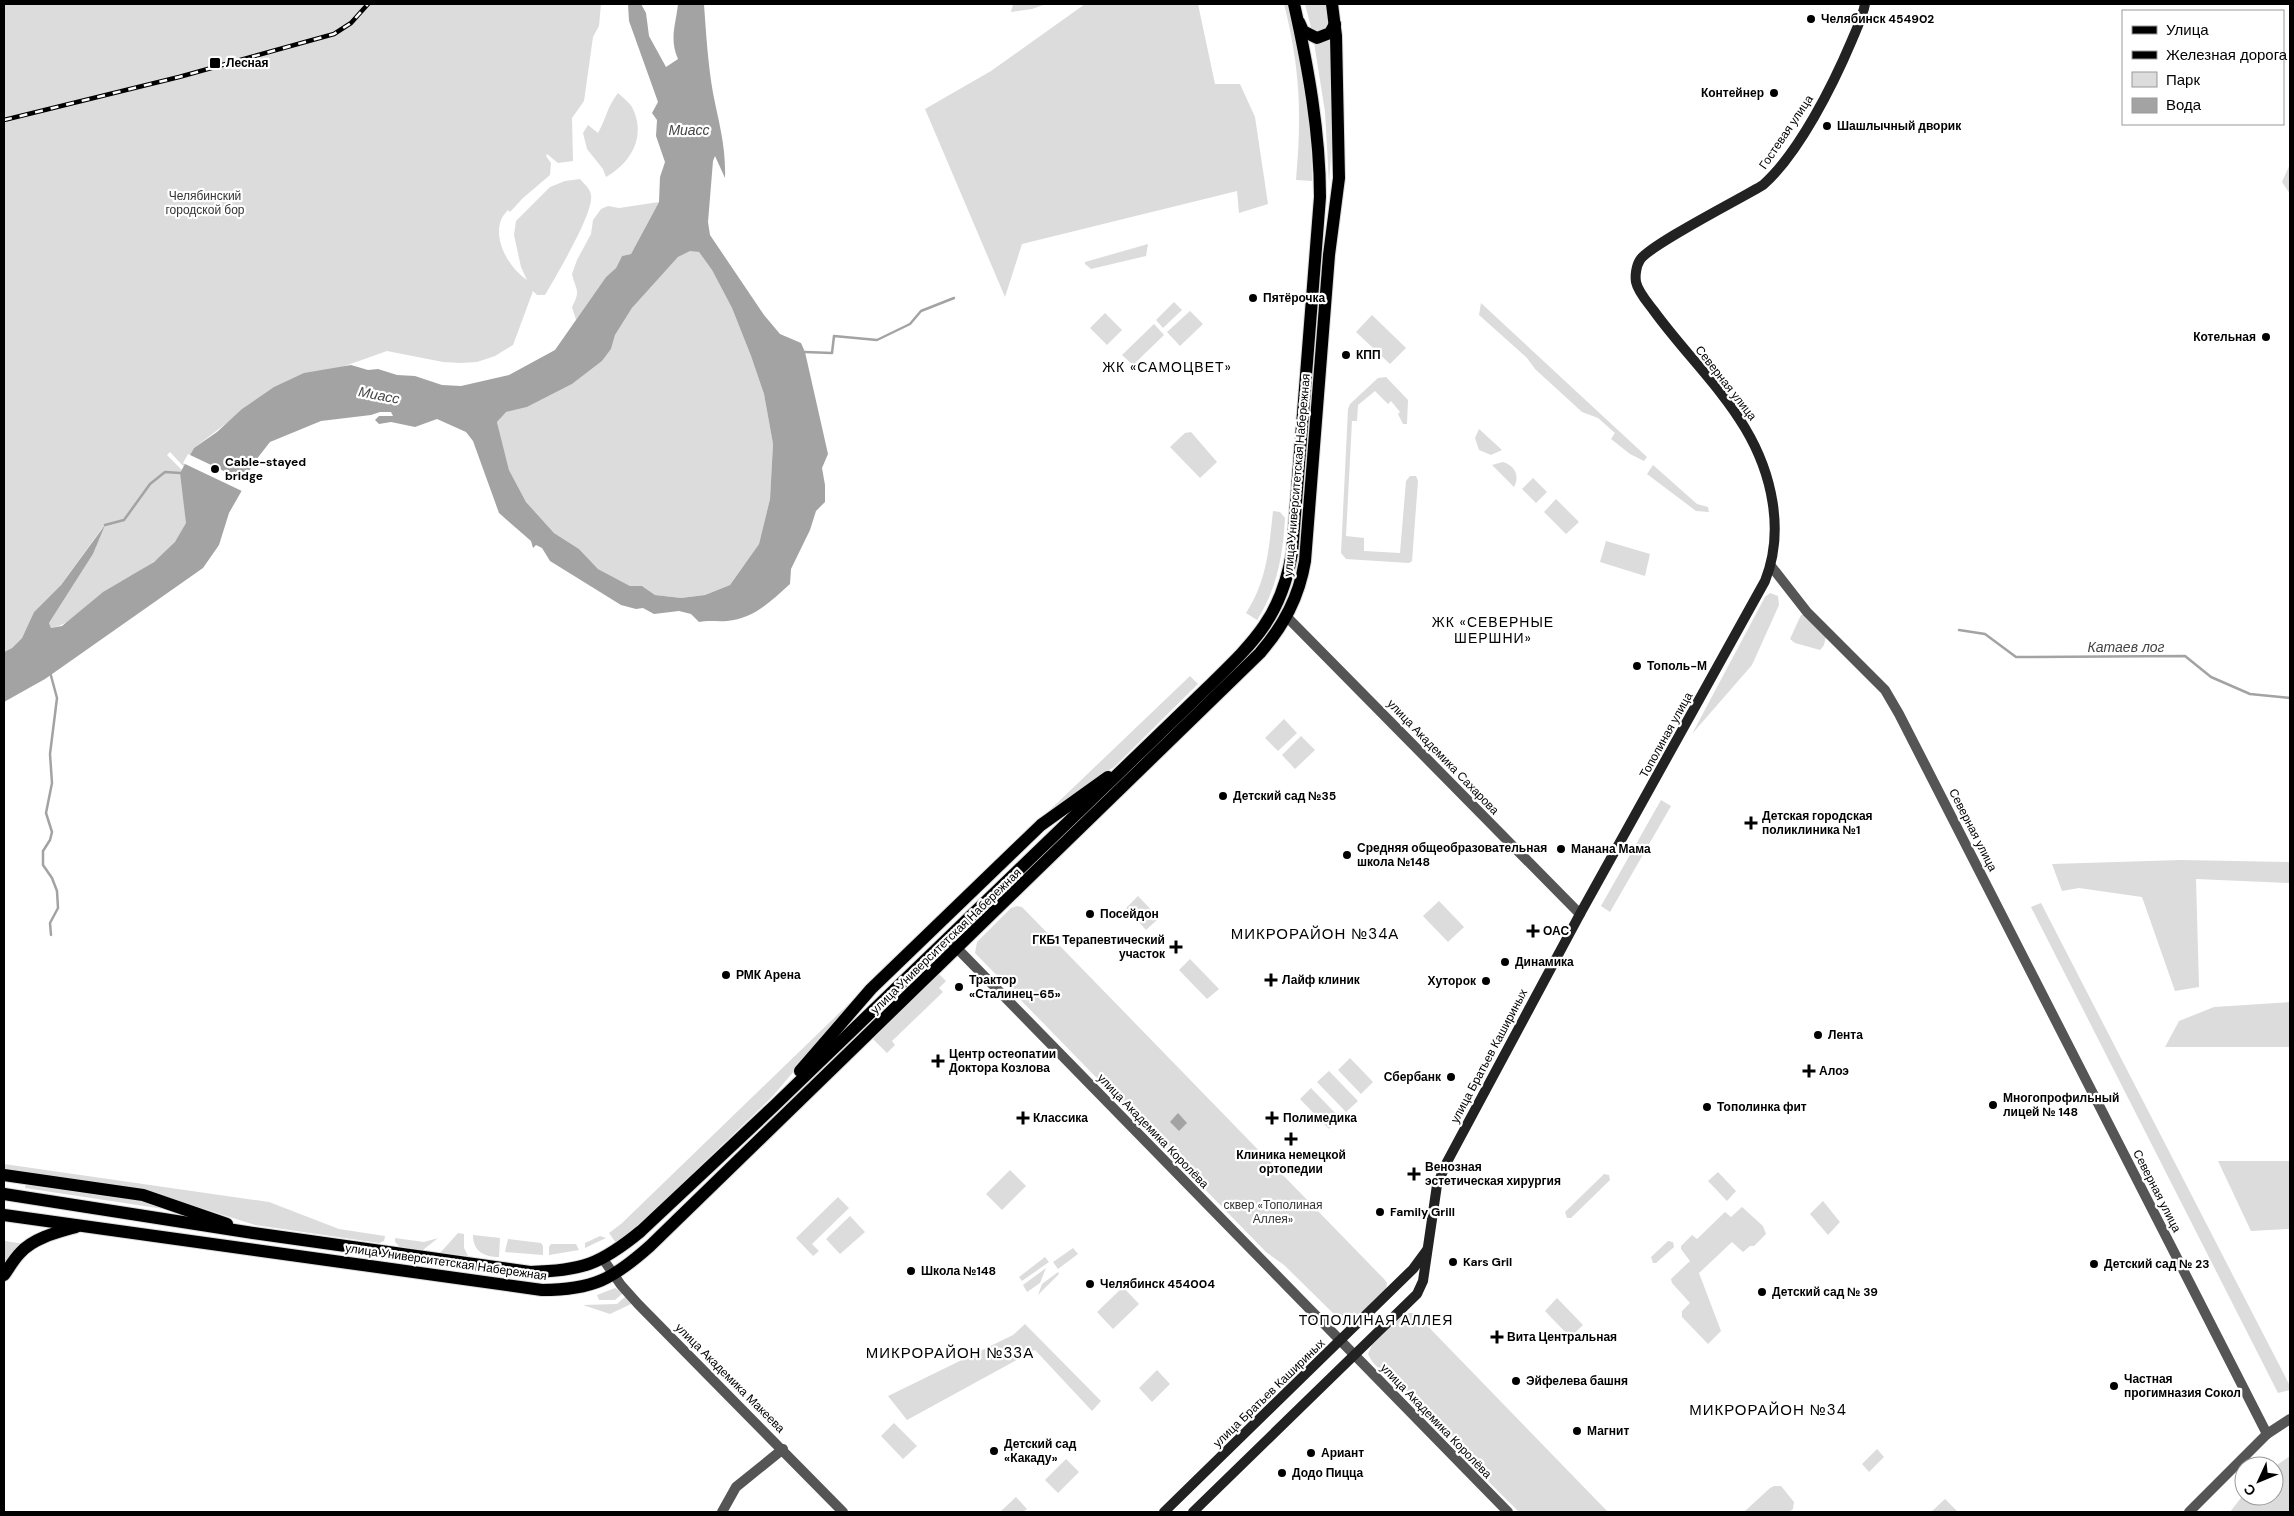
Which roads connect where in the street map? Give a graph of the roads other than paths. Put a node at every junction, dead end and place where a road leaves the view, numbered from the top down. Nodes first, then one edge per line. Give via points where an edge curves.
1 (1294, 4) edge
2 (1332, 4) edge
3 (1865, 4) edge
4 (1297, 17) junction
5 (1335, 24) junction
6 (1636, 271) joint
7 (1771, 566) junction
8 (1275, 610) junction
9 (1287, 617) junction
10 (1133, 760) junction
11 (1580, 914) junction
12 (948, 939) junction
13 (957, 949) junction
14 (774, 1106) junction
15 (4, 1175) edge
16 (4, 1194) edge
17 (4, 1215) edge
18 (82, 1226) junction
19 (253, 1234) junction
20 (1430, 1245) junction
21 (603, 1258) junction
22 (4, 1275) edge
23 (614, 1275) junction
24 (1340, 1340) junction
25 (1355, 1355) junction
26 (2290, 1419) edge
27 (2266, 1434) junction
28 (783, 1449) junction
29 (722, 1512) edge
30 (843, 1512) edge
31 (1164, 1512) edge
32 (1193, 1512) edge
33 (1508, 1512) edge
34 (2189, 1512) edge

1 - 4 main road, улица Университетская Набережная
2 - 5 main road, улица Университетская Набережная
3 - 6 main road, Гостевая улица via 1836,76 1813,118 1775,174 1756,189 1657,246 1640,259
4 - 5 main road via 1303,31 1317,38 1330,33
4 - 8 main road, улица Университетская Набережная via 1319,148 1320,197 1292,553 1289,572
5 - 9 main road, улица Университетская Набережная via 1339,178 1329,255 1305,561 1301,582
6 - 7 main road, Северная улица via 1636,283 1644,297 1733,410 1755,447 1775,516 1775,549
7 - 11 main road, Тополиная улица
7 - 27 street, Северная улица via 1807,612 1867,670 1890,698
8 - 9 main road
8 - 10 main road, улица Университетская Набережная via 1249,647
9 - 11 street, улица Академика Сахарова
9 - 13 main road, улица Университетская Набережная via 1260,653
10 - 12 main road, улица Университетская Набережная
10 - 14 main road via 1041,825 955,907 871,989
11 - 20 main road, улица Братьев Кашириных via 1447,1162 1437,1185
12 - 13 street, улица Академика Королёва
12 - 14 main road, улица Университетская Набережная
13 - 23 main road, улица Университетская Набережная via 650,1246
13 - 24 street, улица Академика Королёва
14 - 21 main road, улица Университетская Набережная via 641,1231
15 - 19 main road via 143,1195
16 - 19 main road, улица Университетская Набережная
17 - 18 main road, улица Университетская Набережная
18 - 22 main road via 59,1231 35,1242 20,1253
18 - 23 main road, улица Университетская Набережная via 533,1290 592,1285
19 - 21 main road, улица Университетская Набережная via 530,1272 557,1272 587,1266
20 - 24 main road, улица Братьев Кашириных via 1413,1269
20 - 25 main road, улица Братьев Кашириных via 1423,1281 1416,1294
21 - 23 street, улица Академика Макеева
23 - 28 street, улица Академика Макеева via 638,1304
24 - 25 street, улица Академика Королёва
24 - 31 main road, улица Братьев Кашириных
25 - 32 main road, улица Братьев Кашириных
25 - 33 street, улица Академика Королёва
26 - 27 street
27 - 34 street
28 - 29 street via 736,1487
28 - 30 street, улица Академика Макеева

